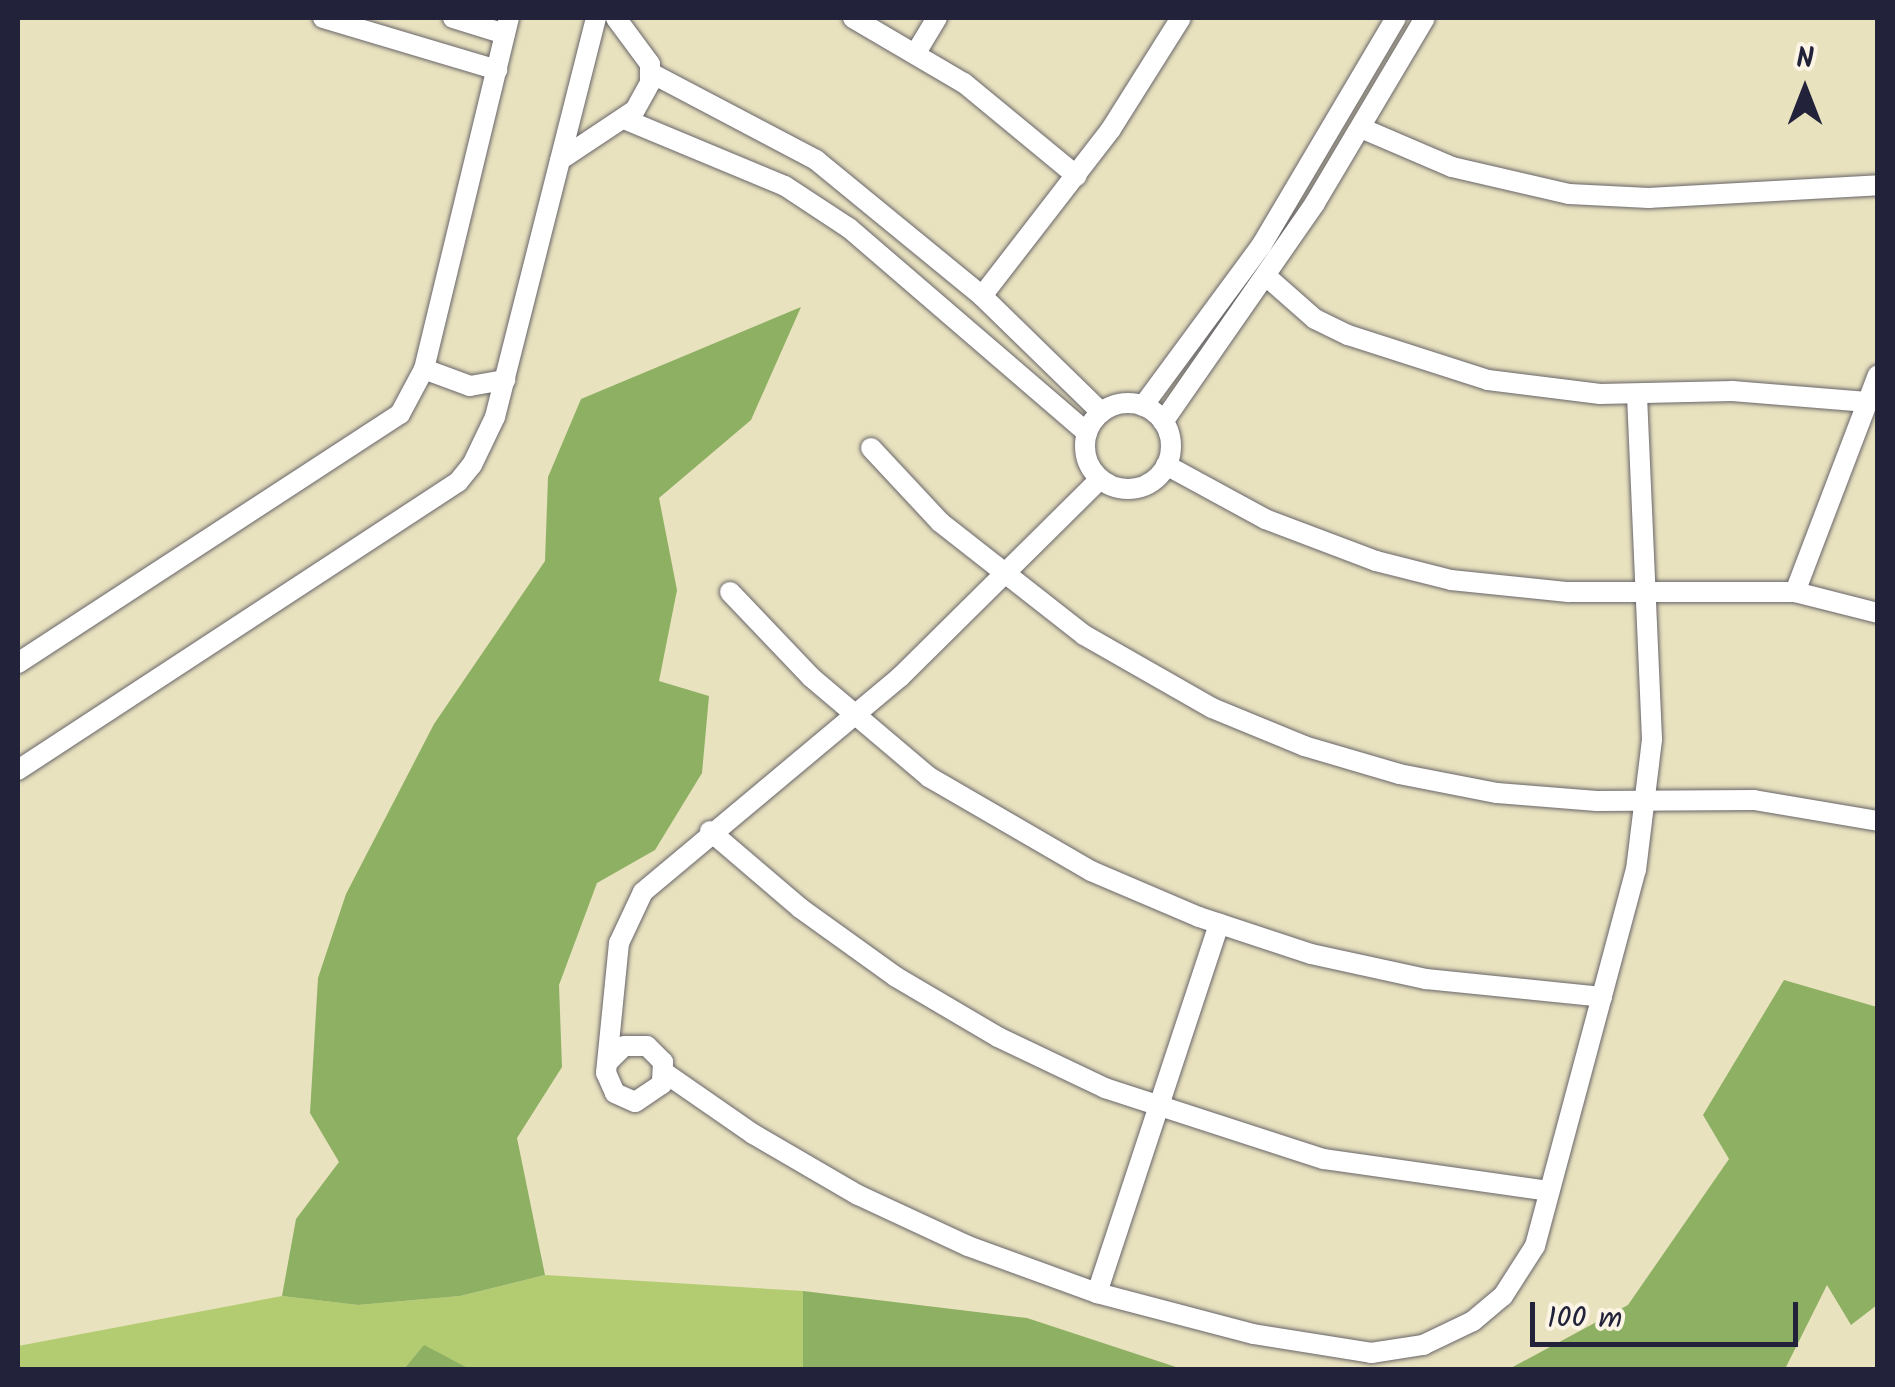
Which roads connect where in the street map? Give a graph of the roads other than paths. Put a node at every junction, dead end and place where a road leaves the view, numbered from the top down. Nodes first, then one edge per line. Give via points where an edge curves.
1 (322, 18) edge
2 (452, 18) edge
3 (596, 18) edge
4 (616, 18) edge
5 (853, 18) edge
6 (937, 18) edge
7 (1181, 18) edge
8 (1396, 18) edge
9 (1425, 18) edge
10 (508, 26) edge
11 (917, 51) junction
12 (497, 70) junction
13 (651, 74) junction
14 (624, 119) junction
15 (1361, 128) junction
16 (560, 160) junction
17 (1077, 176) junction
18 (1878, 186) edge
19 (1266, 276) junction
20 (982, 296) junction
21 (424, 369) junction
22 (1878, 374) edge
23 (505, 380) junction
24 (1637, 394) junction
25 (1867, 402) junction
26 (1144, 406) junction
27 (1101, 412) junction
28 (1163, 422) junction
29 (1086, 432) junction
30 (871, 448) dead end
31 (1166, 465) junction
32 (1100, 479) junction
33 (1006, 576) junction
34 (730, 592) dead end
35 (1796, 592) junction
36 (1646, 595) junction
37 (1878, 614) edge
38 (18, 663) edge
39 (854, 716) junction
40 (18, 770) edge
41 (1646, 800) junction
42 (1878, 822) edge
43 (710, 831) junction
44 (1219, 924) junction
45 (617, 997) junction
46 (1602, 997) junction
47 (636, 1044) junction
48 (608, 1062) junction
49 (665, 1073) junction
50 (647, 1100) junction
51 (703, 1101) junction
52 (1160, 1110) junction
53 (1549, 1191) junction
54 (1097, 1294) junction

1 - 12 street
2 - 10 street
3 - 16 street
4 - 13 street
5 - 11 street
6 - 11 street
7 - 17 street
8 - 26 street via 1270,232
9 - 15 street
10 - 12 street
11 - 17 street via 1004,112
12 - 21 street
13 - 14 street
13 - 20 street via 816,160
14 - 16 street
14 - 29 street via 762,175 849,228
15 - 18 street via 1452,167 1569,194 1650,198
15 - 19 street
16 - 23 street
17 - 20 street
19 - 24 street via 1315,319 1415,361 1525,387
19 - 28 street
20 - 27 street
21 - 23 street via 458,384
21 - 38 street via 388,427
22 - 25 street
23 - 40 street via 490,432 458,482
24 - 25 street via 1733,390
24 - 36 street
25 - 35 street
26 - 27 street via 1125,403
26 - 28 street
27 - 29 street
28 - 31 street via 1171,440
29 - 32 street via 1086,458
30 - 33 street via 940,522
31 - 32 street via 1136,488
31 - 36 street via 1265,519 1414,572 1490,587
32 - 33 street
33 - 39 street
33 - 41 street via 1126,662 1304,746 1399,774 1498,792
34 - 39 street
35 - 36 street
35 - 37 street
36 - 41 street via 1652,739
39 - 43 street
39 - 44 street via 929,777 1008,827 1090,871
41 - 42 street via 1754,800
41 - 46 street via 1630,898
43 - 45 street via 643,892 619,944
43 - 52 street via 816,920 930,998 1051,1064
44 - 46 street via 1426,979
44 - 52 street
45 - 47 street
45 - 48 street
46 - 53 street
47 - 48 street
47 - 49 street via 656,1052
48 - 50 street via 615,1093
49 - 50 street
49 - 51 street
50 - 51 street
51 - 54 street via 912,1222
52 - 53 street via 1342,1162
52 - 54 street
53 - 54 street via 1534,1246 1503,1296 1456,1332 1406,1349 1371,1352 1272,1338

